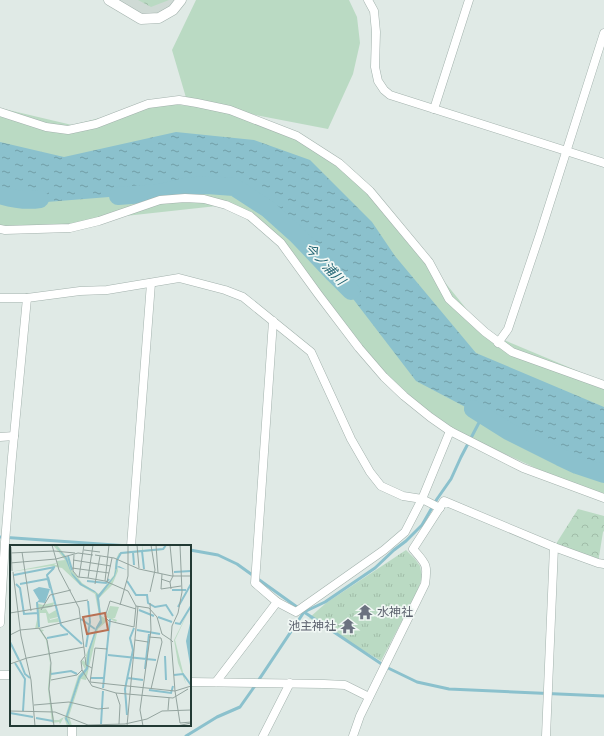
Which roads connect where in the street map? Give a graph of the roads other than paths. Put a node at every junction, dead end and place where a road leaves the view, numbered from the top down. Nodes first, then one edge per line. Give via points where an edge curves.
1 (109, 0) edge
2 (181, 0) edge
3 (368, 0) edge
4 (469, 0) edge
5 (604, 33) edge
6 (434, 109) junction
7 (0, 112) edge
8 (566, 151) junction
9 (604, 163) edge
10 (0, 229) edge
11 (151, 283) junction
12 (0, 298) edge
13 (28, 298) junction
14 (273, 321) junction
15 (498, 343) junction
16 (604, 385) edge
17 (450, 431) junction
18 (14, 436) junction
19 (0, 437) edge
20 (604, 498) edge
21 (422, 499) junction
22 (440, 508) junction
23 (131, 544) edge
24 (554, 547) junction
25 (604, 564) edge
26 (277, 602) junction
27 (0, 623) edge
28 (191, 682) edge
29 (216, 682) junction
30 (290, 684) junction
31 (369, 697) junction
32 (263, 736) edge
33 (353, 736) edge
34 (546, 736) edge

1 - 2 street via 141,19 158,18 173,10
3 - 6 street via 374,11 375,67 378,81 390,95
4 - 6 street
5 - 8 street
6 - 8 street
7 - 15 street via 46,127 68,130 96,124 148,104 178,100 230,110 297,136 339,162 370,191 429,262 449,299
8 - 9 street
8 - 15 street via 508,329
10 - 17 street via 70,228 160,200 204,199 226,205 250,216 280,243 384,377 404,396
11 - 13 street
11 - 14 street via 179,278 225,290 243,297
11 - 23 street
12 - 13 street
13 - 18 street
14 - 21 street via 311,352 351,439 381,486 403,496
14 - 26 street via 255,583
15 - 16 street via 512,352
17 - 20 street via 523,468
17 - 21 street
18 - 19 street
18 - 27 street
21 - 22 street
21 - 26 street via 405,532 384,550 296,612
22 - 24 street via 444,501
22 - 31 street via 413,549 425,563 425,584
24 - 25 street
24 - 34 street
26 - 29 street
28 - 29 street
29 - 30 street
30 - 31 street via 345,685
30 - 32 street
31 - 33 street

